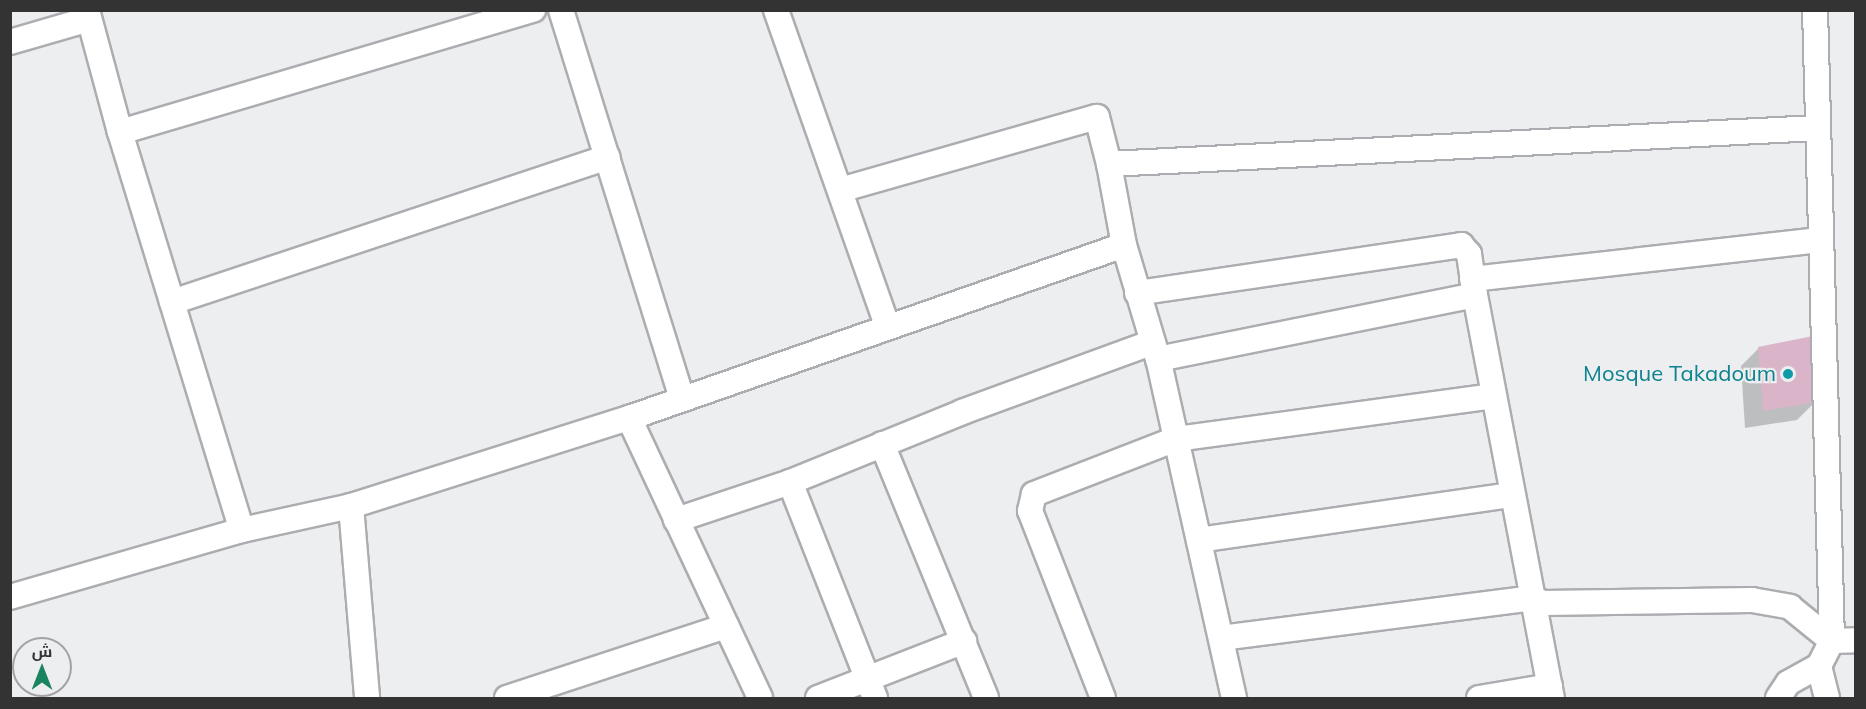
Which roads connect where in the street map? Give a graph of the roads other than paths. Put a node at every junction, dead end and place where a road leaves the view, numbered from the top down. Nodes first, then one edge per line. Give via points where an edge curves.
1 (533, 10) edge
2 (561, 10) edge
3 (776, 10) edge
4 (1815, 10) edge
5 (88, 15) edge
6 (10, 42) edge
7 (1817, 128) junction
8 (120, 132) junction
9 (607, 157) junction
10 (1110, 164) junction
11 (840, 190) junction
12 (1820, 240) junction
13 (1124, 245) junction
14 (1474, 287) junction
15 (1137, 293) junction
16 (172, 302) junction
17 (887, 325) junction
18 (1156, 350) junction
19 (1493, 396) junction
20 (682, 399) junction
21 (629, 418) junction
22 (1176, 439) junction
23 (882, 444) junction
24 (790, 483) junction
25 (1512, 495) junction
26 (351, 506) junction
27 (676, 520) junction
28 (242, 530) junction
29 (1199, 540) junction
30 (10, 597) edge
31 (1533, 598) junction
32 (726, 626) junction
33 (1221, 638) junction
34 (964, 641) junction
35 (1844, 641) edge
36 (1819, 666) junction
37 (871, 689) edge
38 (1551, 692) edge
39 (367, 699) edge
40 (507, 699) edge
41 (760, 699) edge
42 (818, 699) edge
43 (986, 699) edge
44 (1103, 699) edge
45 (1234, 699) edge
46 (1479, 699) edge
47 (1778, 699) edge
48 (1827, 699) edge

1 - 8 street
2 - 9 street
3 - 11 street
4 - 7 street
5 - 6 street
5 - 8 street
7 - 10 street
7 - 12 street
8 - 16 street
9 - 16 street
9 - 20 street
10 - 11 street via 1097,117
10 - 13 street
11 - 17 street
12 - 14 street
12 - 35 street
13 - 15 street
13 - 17 street
14 - 15 street via 1469,254 1461,245
14 - 18 street
14 - 19 street
15 - 18 street
16 - 28 street
17 - 20 street
18 - 22 street
18 - 23 street
19 - 22 street
19 - 25 street
20 - 21 street
21 - 26 street
21 - 27 street
22 - 29 street
22 - 44 street via 1040,490 1030,500 1030,511
23 - 24 street
23 - 34 street
24 - 27 street
24 - 37 street
25 - 29 street
25 - 31 street
26 - 28 street
26 - 39 street
27 - 32 street
28 - 30 street
29 - 33 street
31 - 33 street
31 - 35 street via 1543,603 1752,600 1790,607
31 - 38 street
32 - 40 street
32 - 41 street
33 - 45 street
34 - 37 street
34 - 43 street
35 - 36 street
36 - 47 street via 1788,683
36 - 48 street
37 - 42 street
38 - 46 street

